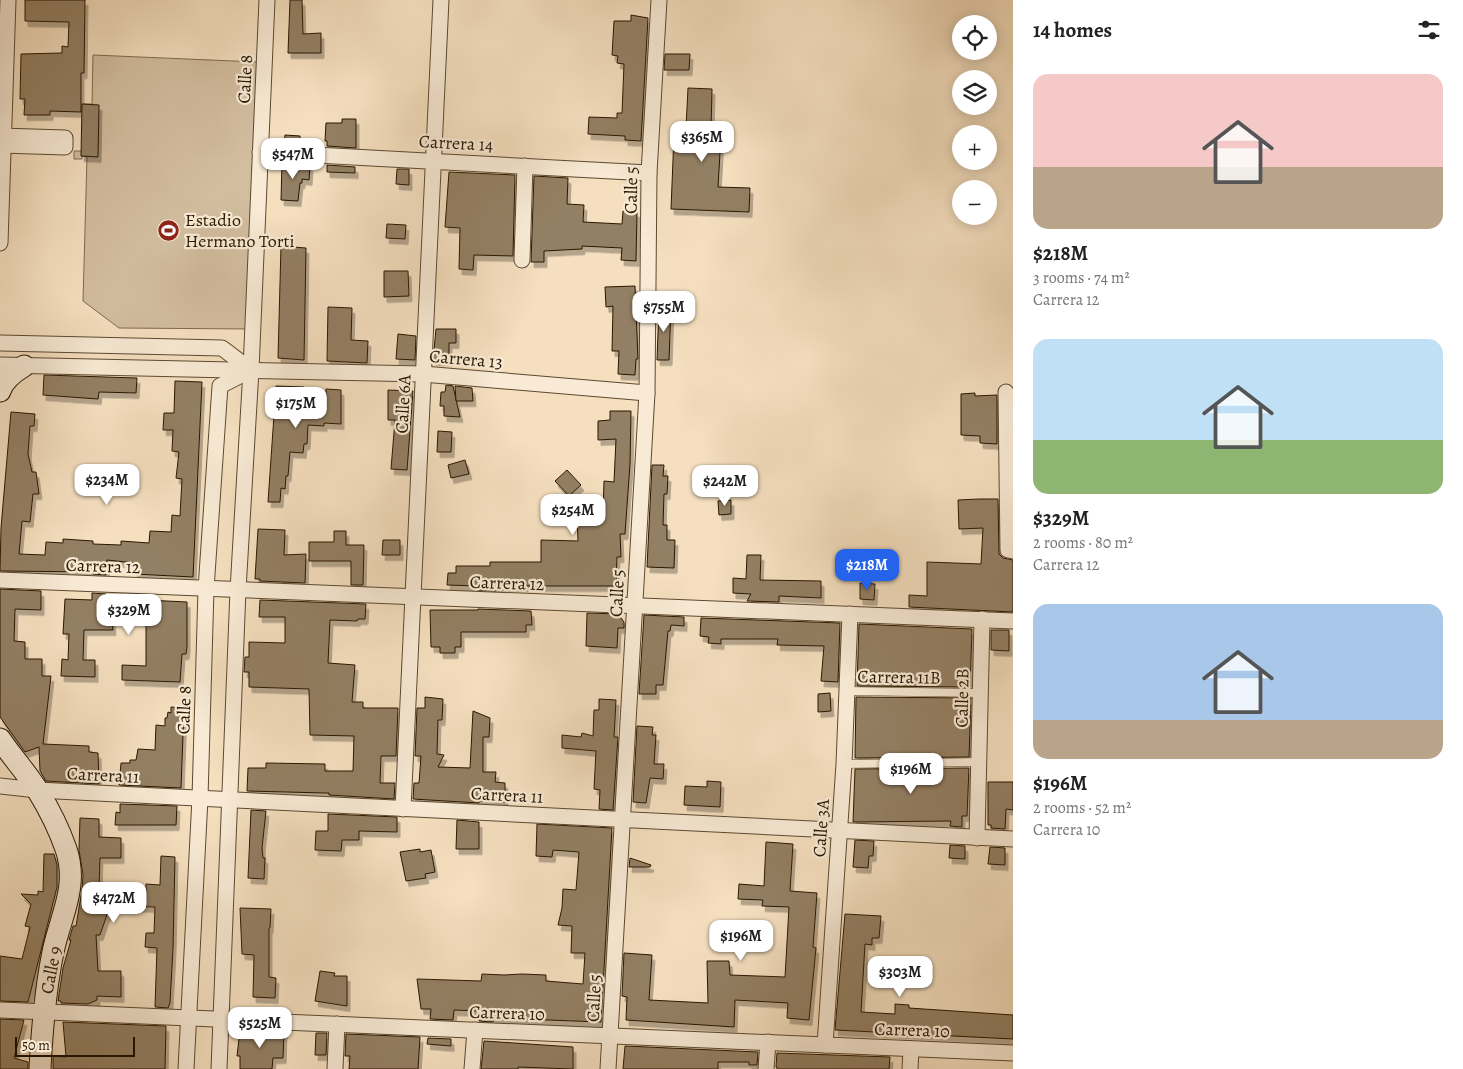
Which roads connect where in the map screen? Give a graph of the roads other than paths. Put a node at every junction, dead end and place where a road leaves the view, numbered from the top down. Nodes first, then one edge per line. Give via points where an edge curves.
1 (8, 0) edge
2 (267, 0) edge
3 (440, 0) edge
4 (659, 0) edge
5 (2, 140) edge
6 (65, 147) dead end
7 (260, 152) junction
8 (433, 160) junction
9 (525, 166) junction
10 (649, 173) junction
11 (0, 243) edge
12 (522, 260) dead end
13 (0, 343) edge
14 (0, 365) edge
15 (24, 366) junction
16 (250, 370) junction
17 (423, 374) junction
18 (0, 391) edge
19 (1006, 392) dead end
20 (647, 393) junction
21 (1010, 551) edge
22 (0, 580) edge
23 (206, 589) junction
24 (238, 590) junction
25 (413, 598) junction
26 (635, 607) junction
27 (850, 614) junction
28 (982, 619) junction
29 (1013, 621) edge
30 (848, 691) junction
31 (980, 693) junction
32 (0, 739) edge
33 (980, 762) junction
34 (844, 764) junction
35 (0, 786) edge
36 (37, 790) junction
37 (200, 798) junction
38 (228, 800) junction
39 (403, 809) junction
40 (622, 820) junction
41 (840, 831) junction
42 (977, 838) junction
43 (1013, 839) edge
44 (0, 1010) edge
45 (44, 1012) junction
46 (188, 1018) junction
47 (222, 1020) junction
48 (337, 1024) junction
49 (475, 1030) junction
50 (611, 1036) junction
51 (768, 1042) junction
52 (825, 1045) junction
53 (911, 1048) junction
54 (1013, 1053) edge
55 (40, 1069) edge
56 (186, 1069) edge
57 (219, 1069) edge
58 (335, 1069) edge
59 (472, 1069) edge
60 (608, 1069) edge
61 (766, 1069) edge
62 (910, 1069) edge

1 - 5 street
2 - 7 street, Calle 8
3 - 8 street, Calle 6A
4 - 10 street, Calle 5
5 - 6 street
5 - 11 street
7 - 8 street, Carrera 14
7 - 16 street, Calle 8
8 - 9 street, Carrera 14
8 - 17 street, Calle 6A
9 - 10 street, Carrera 14
9 - 12 street
10 - 20 street, Calle 5
13 - 16 street via 222,348
14 - 15 street, Carrera 13
15 - 16 street, Carrera 13
15 - 18 street via 12,374
16 - 17 street, Carrera 13
16 - 23 street, Calle 8 via 220,386
16 - 24 street, Calle 8
17 - 20 street, Carrera 13
17 - 25 street, Calle 6A
19 - 21 street
20 - 26 street, Calle 5
22 - 23 street, Carrera 12
23 - 24 street, Carrera 12
23 - 37 street, Calle 8
24 - 25 street, Carrera 12
24 - 38 street, Calle 8
25 - 26 street, Carrera 12
25 - 39 street, Calle 6A
26 - 27 street, Carrera 12
26 - 40 street, Calle 5
27 - 28 street, Carrera 12
27 - 30 street, Calle 3A
28 - 29 street, Carrera 12
28 - 31 street, Calle 2B
30 - 31 lane, Carrera 11B
30 - 34 street, Calle 3A
31 - 33 street, Calle 2B
32 - 36 street, Calle 9
33 - 34 lane
33 - 42 street, Calle 2B
34 - 41 street, Calle 3A
35 - 36 street, Carrera 11
36 - 37 street, Carrera 11
36 - 45 street, Calle 9 via 67,851 71,883 53,951
37 - 38 street, Carrera 11
37 - 46 street, Calle 8
38 - 39 street, Carrera 11
38 - 47 street, Calle 8
39 - 40 street, Carrera 11
40 - 41 street, Carrera 11
40 - 50 street, Calle 5
41 - 42 street, Carrera 11
41 - 52 street, Calle 3A
42 - 43 street, Carrera 11
44 - 45 street, Carrera 10
45 - 46 street, Carrera 10
45 - 55 street, Calle 9
46 - 47 street, Carrera 10
46 - 56 street, Calle 8
47 - 48 street, Carrera 10
47 - 57 street, Calle 8
48 - 49 street, Carrera 10
48 - 58 street
49 - 50 street, Carrera 10
49 - 59 street
50 - 51 street, Carrera 10
50 - 60 street, Calle 5
51 - 52 street, Carrera 10
51 - 61 street
52 - 53 street, Carrera 10
53 - 54 street, Carrera 10
53 - 62 street

